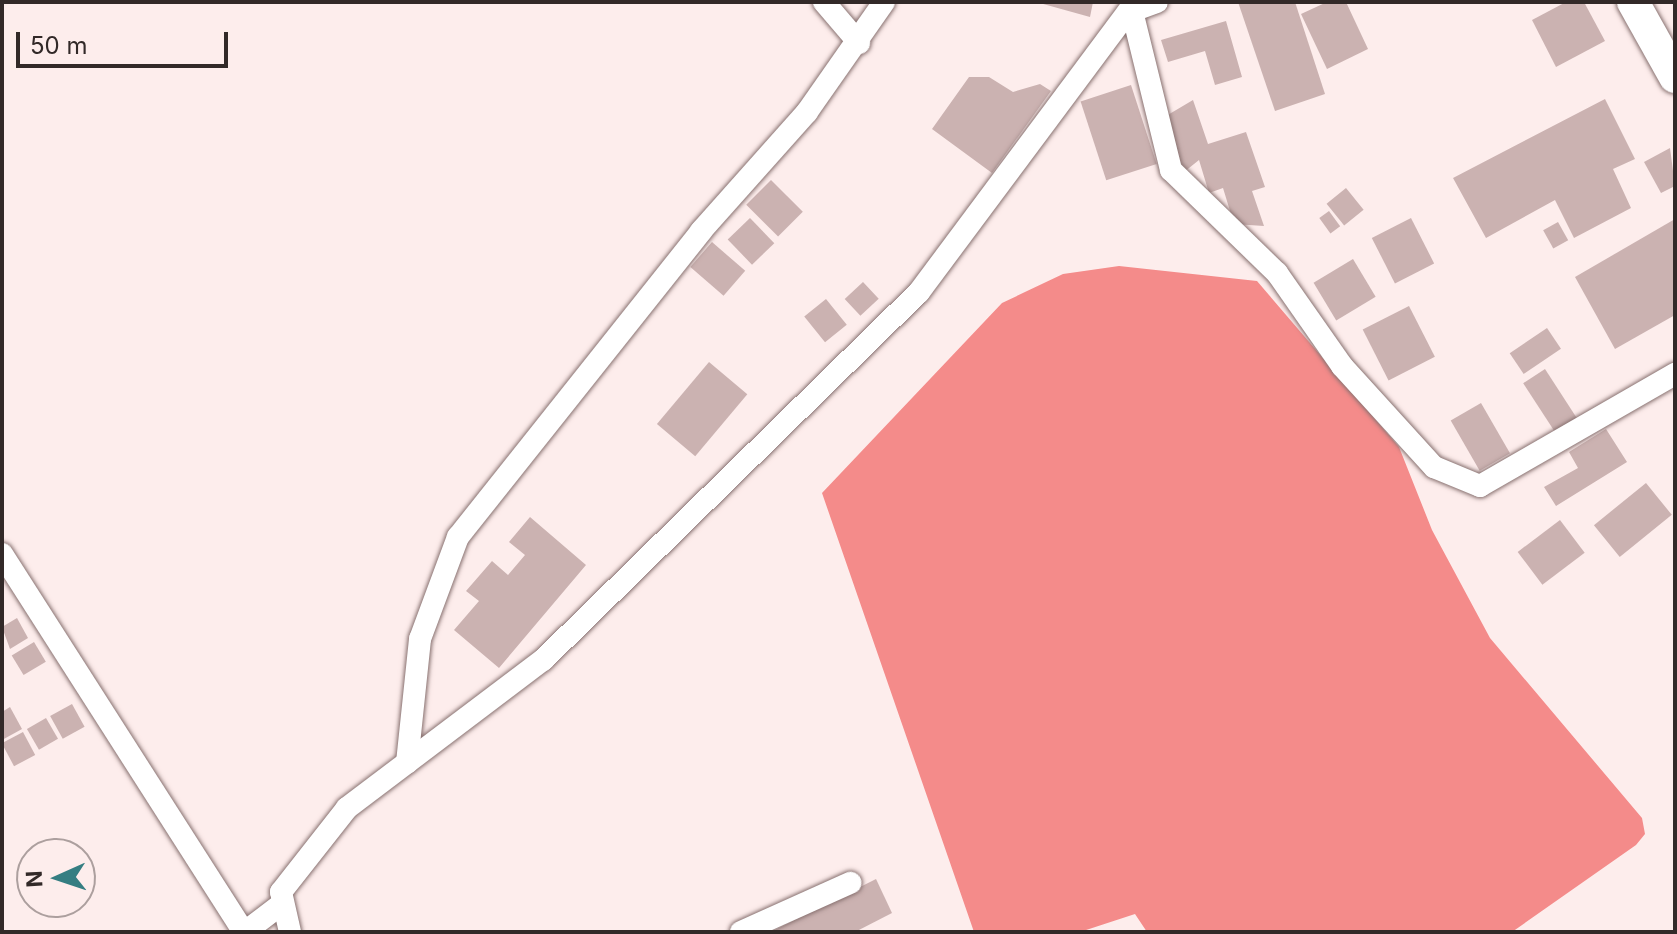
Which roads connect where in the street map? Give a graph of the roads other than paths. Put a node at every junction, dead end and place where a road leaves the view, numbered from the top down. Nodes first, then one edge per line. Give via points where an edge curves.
1 (824, 2) edge
2 (884, 2) edge
3 (1157, 2) edge
4 (1633, 2) edge
5 (1133, 6) edge
6 (859, 43) junction
7 (1675, 77) edge
8 (1675, 374) edge
9 (2, 554) edge
10 (407, 763) junction
11 (850, 883) dead end
12 (279, 906) junction
13 (244, 932) edge
14 (290, 932) edge
15 (741, 932) edge

1 - 6 street
2 - 6 street
3 - 5 street
4 - 7 street
5 - 8 street via 1171,170 1277,273 1342,366 1434,467 1480,486
5 - 10 street via 919,292 585,622
6 - 10 street via 498,478 458,537 420,639
9 - 13 street
10 - 12 street via 347,808 292,872
11 - 15 street
12 - 13 street
12 - 14 street

